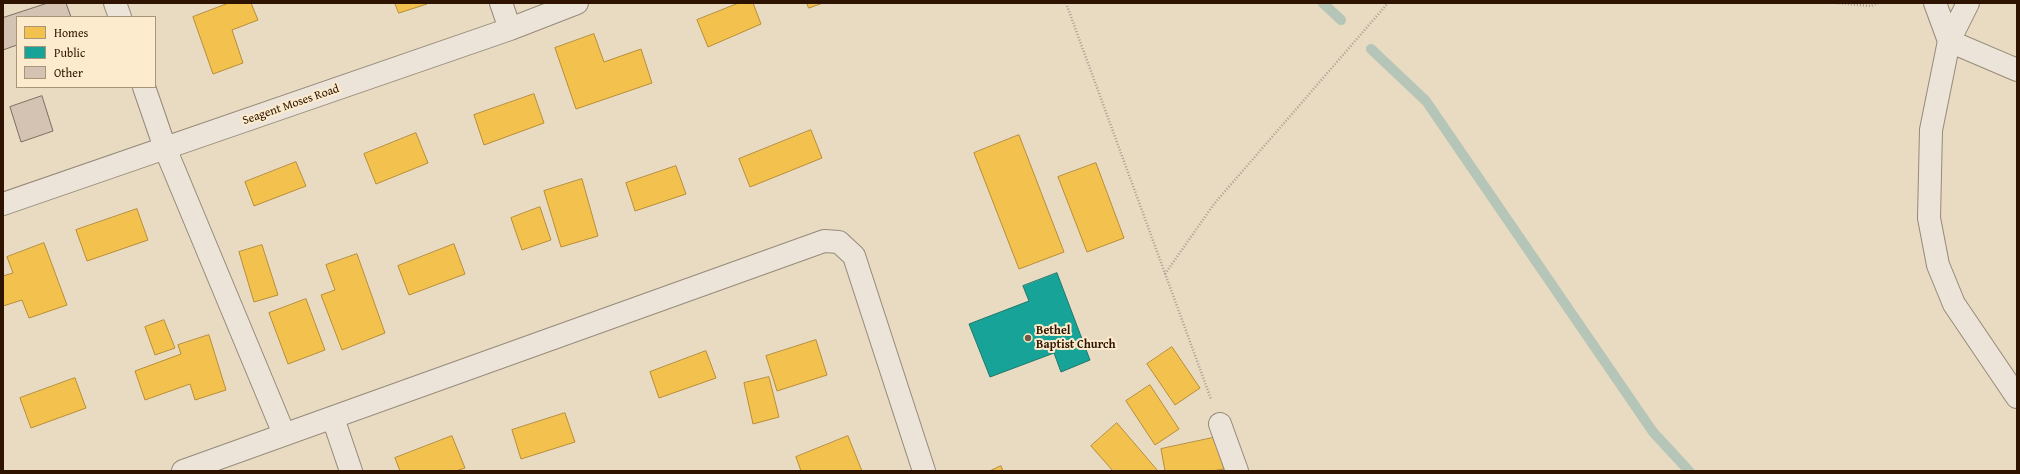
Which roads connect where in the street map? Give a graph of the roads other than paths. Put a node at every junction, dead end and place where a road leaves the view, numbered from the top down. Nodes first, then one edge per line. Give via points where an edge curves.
1 (115, 3) edge
2 (501, 3) edge
3 (577, 3) edge
4 (1935, 3) edge
5 (1968, 3) edge
6 (120, 16) edge
7 (510, 30) junction
8 (1949, 41) junction
9 (2017, 70) edge
10 (144, 88) edge
11 (166, 148) junction
12 (3, 204) edge
13 (2015, 389) edge
14 (333, 418) junction
15 (1220, 424) road end
16 (284, 434) junction
17 (183, 471) edge
18 (351, 471) edge
19 (924, 471) edge
20 (1237, 471) edge

1 - 6 street
2 - 7 street
3 - 7 street, Seagent Moses Road
4 - 8 street
5 - 8 street
7 - 11 street, Seagent Moses Road
8 - 9 street
8 - 13 street via 1931,130 1929,218 1938,265 1954,304
10 - 11 street
11 - 12 street, Seagent Moses Road
11 - 16 street
14 - 16 street
14 - 18 street
14 - 19 street via 824,241 839,242 854,256
15 - 20 street
16 - 17 street

